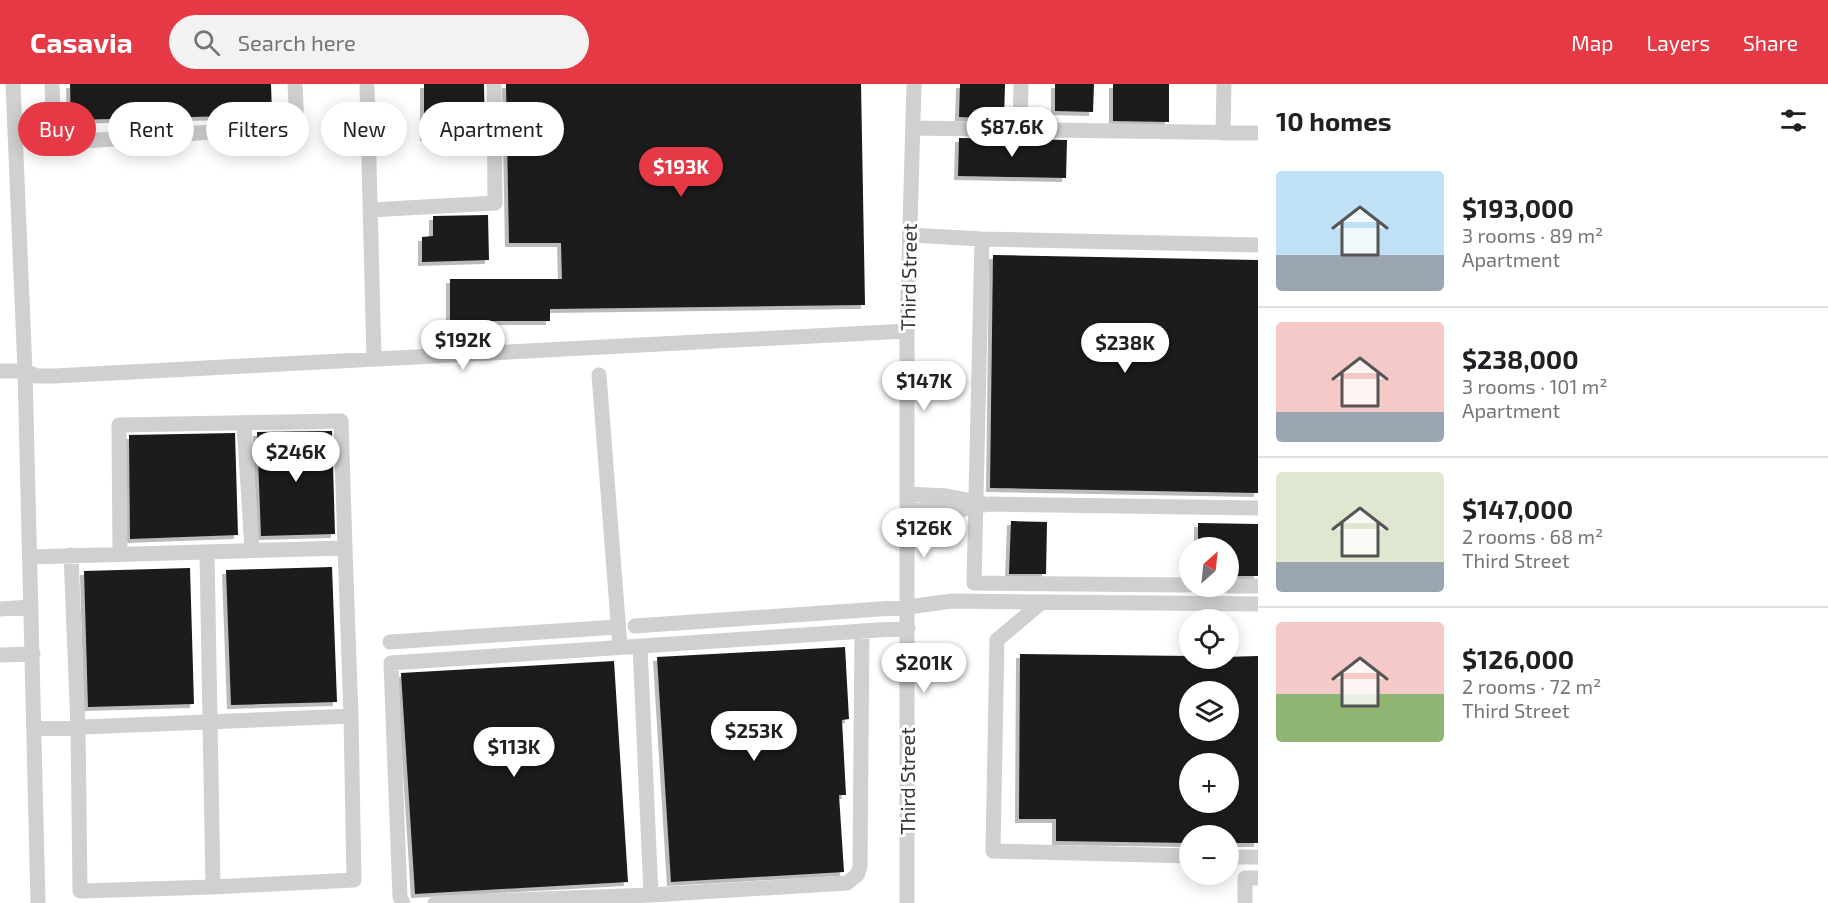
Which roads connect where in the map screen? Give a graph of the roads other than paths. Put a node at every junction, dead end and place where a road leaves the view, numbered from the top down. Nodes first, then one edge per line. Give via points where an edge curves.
1 (13, 84) edge
2 (52, 84) edge
3 (295, 84) edge
4 (367, 84) edge
5 (494, 84) edge
6 (914, 84) edge
7 (1021, 84) edge
8 (1224, 84) edge
9 (53, 102) edge
10 (913, 128) junction
11 (1020, 130) junction
12 (1223, 133) junction
13 (1258, 133) edge
14 (16, 136) joint
15 (96, 140) edge
16 (370, 210) junction
17 (910, 235) junction
18 (982, 239) junction
19 (1258, 245) edge
20 (907, 331) junction
21 (374, 359) junction
22 (0, 371) edge
23 (25, 371) junction
24 (599, 375) dead end
25 (244, 423) junction
26 (908, 494) junction
27 (980, 504) junction
28 (1258, 508) edge
29 (908, 510) junction
30 (345, 548) junction
31 (252, 550) junction
32 (207, 552) junction
33 (120, 553) junction
34 (71, 555) junction
35 (30, 556) junction
36 (1179, 585) edge
37 (1239, 586) edge
38 (1258, 586) edge
39 (1042, 602) junction
40 (1258, 604) edge
41 (31, 607) junction
42 (908, 607) junction
43 (0, 609) edge
44 (635, 626) dead end
45 (618, 627) junction
46 (908, 628) junction
47 (862, 631) junction
48 (390, 642) dead end
49 (640, 646) junction
50 (620, 648) junction
51 (33, 654) junction
52 (0, 655) edge
53 (351, 716) junction
54 (212, 722) junction
55 (78, 727) junction
56 (34, 729) junction
57 (1179, 856) edge
58 (1239, 857) edge
59 (1258, 857) edge
60 (1258, 878) edge
61 (213, 887) junction
62 (651, 895) junction
63 (38, 903) edge
64 (403, 903) edge
65 (435, 903) edge
66 (907, 903) edge
67 (1245, 903) edge

1 - 14 street
2 - 9 street
3 - 15 street via 297,126
4 - 16 street
5 - 16 street via 495,203
6 - 10 street, Third Street
7 - 11 street
8 - 12 street
10 - 11 street
10 - 17 street, Third Street
11 - 12 street
12 - 13 street
14 - 23 street
16 - 21 street
17 - 18 street
17 - 20 street, Third Street
18 - 19 street
18 - 27 street
20 - 21 street
20 - 26 street, Third Street
21 - 23 street via 55,376
22 - 23 street
23 - 35 street
24 - 45 street
25 - 30 street via 341,421
25 - 31 street
25 - 33 street via 119,425
26 - 27 street via 947,496
26 - 29 street, Third Street
27 - 28 street
27 - 29 street via 960,510
27 - 36 street via 974,583
29 - 42 street, Third Street
30 - 31 street
30 - 53 street
31 - 32 street
32 - 33 street
32 - 54 street
33 - 34 street
34 - 35 street
34 - 55 street
35 - 41 street
37 - 38 street
39 - 40 street
39 - 42 street via 952,601
39 - 57 street via 997,640 993,851
41 - 43 street
41 - 51 street
42 - 44 street
42 - 46 street, Third Street
45 - 48 street
45 - 50 street
46 - 47 street
46 - 66 street, Third Street
47 - 49 street
47 - 62 street via 857,875 847,883
49 - 50 street
49 - 62 street
50 - 64 street via 391,663
51 - 52 street
51 - 56 street
53 - 54 street
53 - 61 street via 354,880
54 - 55 street
54 - 61 street
55 - 56 street
55 - 61 street via 80,891
56 - 63 street
58 - 59 street
60 - 67 street via 1245,878
62 - 65 street

